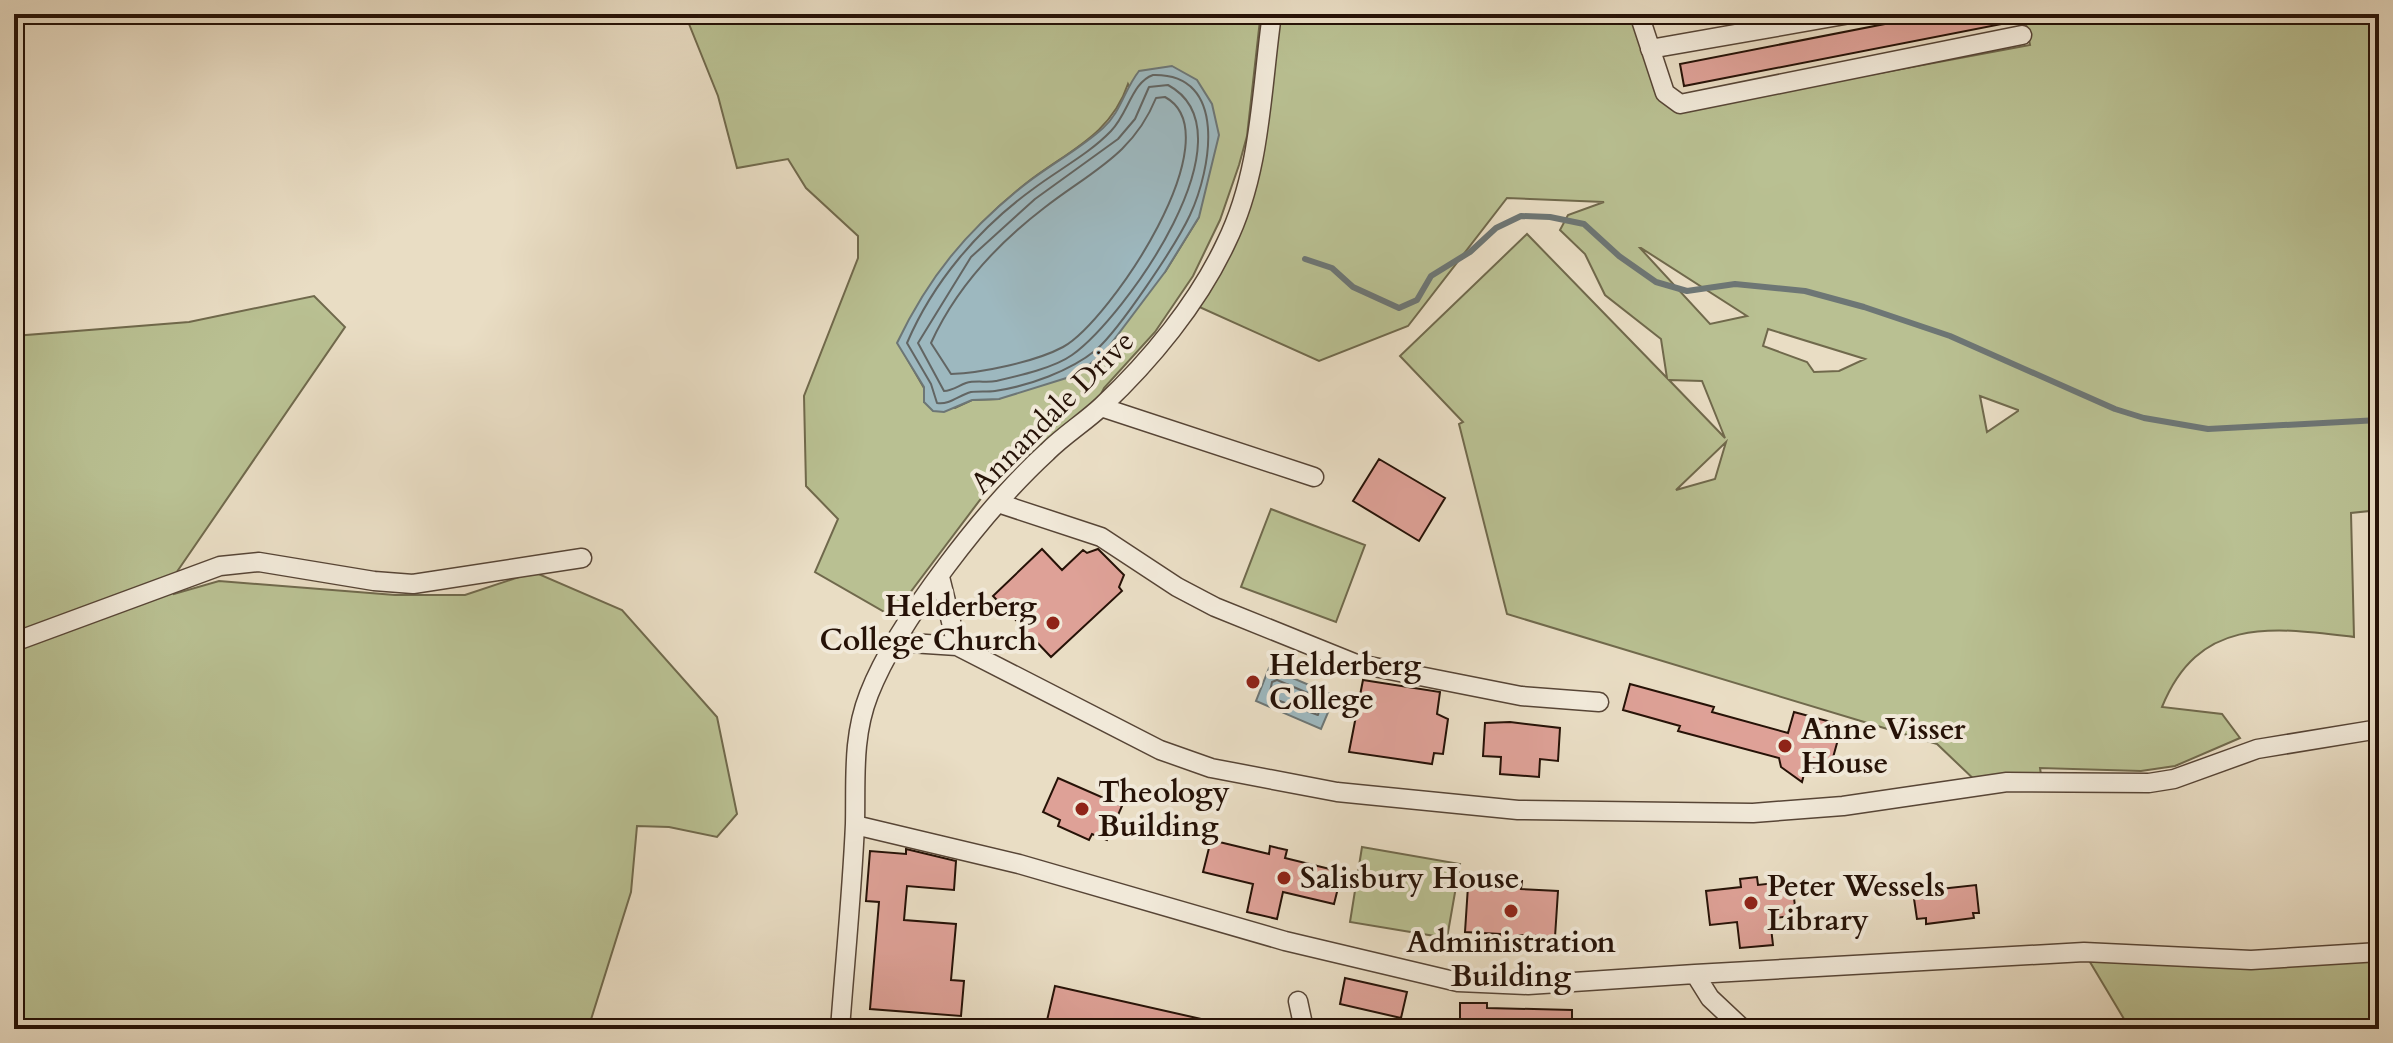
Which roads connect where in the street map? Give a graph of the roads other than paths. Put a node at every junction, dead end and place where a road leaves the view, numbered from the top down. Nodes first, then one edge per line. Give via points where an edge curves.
1 (1272, 14) edge
2 (1639, 14) edge
3 (1850, 14) edge
4 (2022, 35) dead end
5 (1650, 49) junction
6 (1101, 407) junction
7 (1314, 477) dead end
8 (998, 503) junction
9 (582, 558) dead end
10 (940, 577) junction
11 (14, 642) edge
12 (895, 642) junction
13 (957, 646) junction
14 (1599, 702) dead end
15 (2379, 729) edge
16 (855, 825) junction
17 (2379, 952) edge
18 (1695, 974) junction
19 (1298, 1001) dead end
20 (840, 1029) edge
21 (1304, 1029) edge
22 (1743, 1029) edge

1 - 6 street, Annandale Drive via 1252,177 1239,215 1191,301 1144,363
2 - 5 street
3 - 5 street
4 - 5 street via 1680,104 1665,93
6 - 7 street
6 - 8 street, Annandale Drive
8 - 10 street, Annandale Drive
8 - 14 street via 1101,537 1215,607 1354,663 1521,696
9 - 11 street via 413,584 290,564 220,566
10 - 12 street, Annandale Drive
10 - 13 street
12 - 13 street
12 - 16 street, Annandale Drive via 858,728
13 - 15 street via 1160,750 1211,768 1337,792 1518,810 1753,813 2007,782 2149,783 2257,749
16 - 18 street via 1458,982 1528,985
16 - 20 street, Annandale Drive
17 - 18 street via 2251,960 2084,952
18 - 22 street via 1710,998
19 - 21 street

